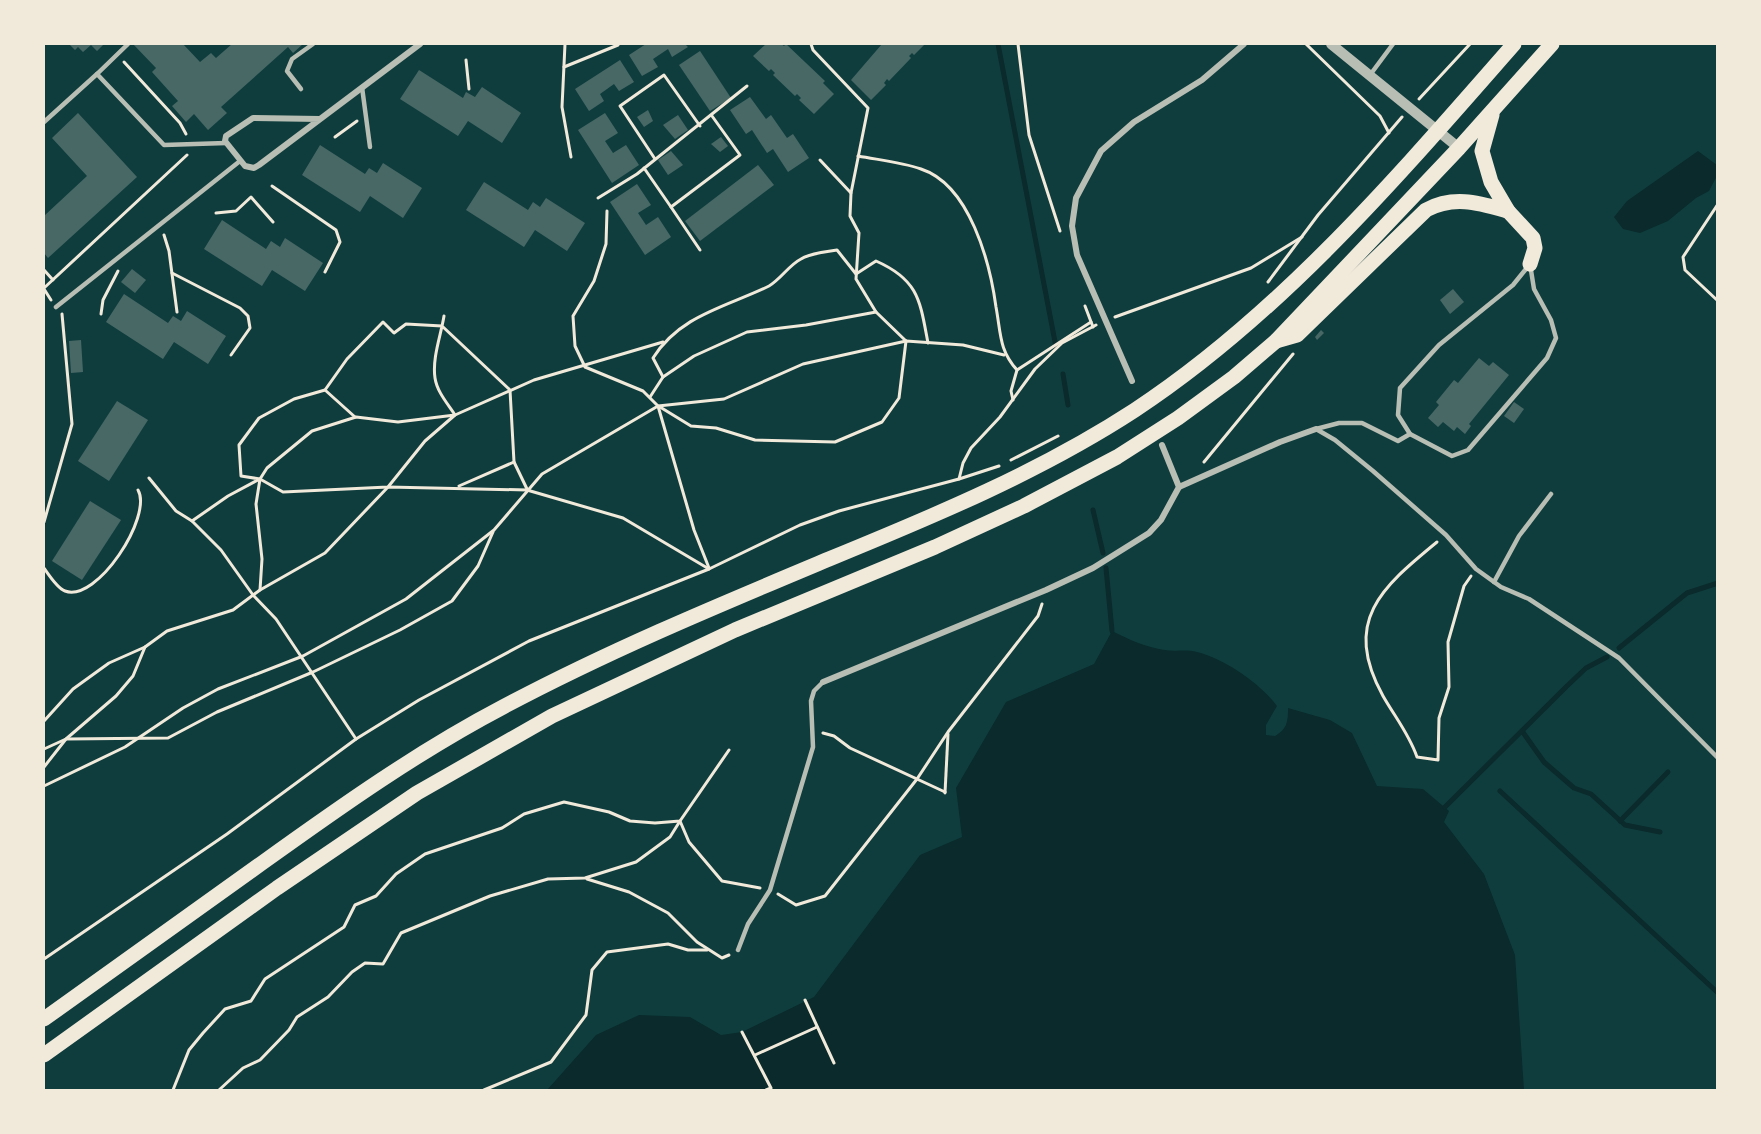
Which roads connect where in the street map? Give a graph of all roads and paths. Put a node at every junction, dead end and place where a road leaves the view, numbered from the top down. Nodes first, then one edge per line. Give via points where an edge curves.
1 (128, 44) edge
2 (313, 44) edge
3 (420, 44) edge
4 (565, 44) edge
5 (812, 44) edge
6 (1018, 44) edge
7 (1244, 44) edge
8 (1306, 44) edge
9 (1331, 44) edge
10 (1393, 44) edge
11 (1470, 44) edge
12 (1514, 44) edge
13 (1552, 44) edge
14 (618, 45) edge
15 (116, 54) junction
16 (466, 60) dead end
17 (564, 68) junction
18 (96, 74) junction
19 (1370, 75) junction
20 (747, 86) dead end
21 (362, 87) junction
22 (302, 89) dead end
23 (469, 89) dead end
24 (1411, 108) junction
25 (1492, 112) junction
26 (366, 114) junction
27 (712, 116) junction
28 (320, 119) junction
29 (44, 122) edge
30 (700, 126) junction
31 (1438, 131) junction
32 (1389, 133) junction
33 (335, 137) dead end
34 (200, 143) junction
35 (226, 143) junction
36 (190, 144) junction
37 (370, 147) dead end
38 (1459, 148) junction
39 (858, 156) junction
40 (571, 157) dead end
41 (655, 159) junction
42 (820, 160) dead end
43 (240, 161) junction
44 (644, 168) junction
45 (272, 186) dead end
46 (851, 193) junction
47 (598, 198) dead end
48 (1718, 204) edge
49 (671, 207) junction
50 (607, 211) dead end
51 (1508, 211) junction
52 (216, 213) dead end
53 (273, 222) dead end
54 (160, 225) junction
55 (1063, 241) dead end
56 (128, 250) junction
57 (700, 250) dead end
58 (1530, 264) junction
59 (44, 270) edge
60 (326, 272) dead end
61 (172, 273) junction
62 (855, 274) junction
63 (53, 280) junction
64 (44, 288) edge
65 (1261, 290) dead end
66 (1718, 301) edge
67 (1084, 302) dead end
68 (57, 305) joint
69 (177, 312) dead end
70 (876, 312) junction
71 (101, 314) dead end
72 (444, 316) dead end
73 (1091, 322) junction
74 (442, 326) junction
75 (1093, 327) dead end
76 (906, 341) junction
77 (1276, 341) junction
78 (663, 342) junction
79 (928, 343) junction
80 (231, 355) dead end
81 (1004, 355) junction
82 (1283, 363) dead end
83 (585, 367) junction
84 (1017, 370) junction
85 (663, 377) junction
86 (1132, 381) dead end
87 (325, 390) junction
88 (510, 390) junction
89 (650, 397) junction
90 (1013, 400) dead end
91 (658, 406) junction
92 (455, 416) junction
93 (356, 417) junction
94 (1316, 429) junction
95 (1061, 434) dead end
96 (1410, 434) junction
97 (1162, 445) dead end
98 (514, 462) junction
99 (149, 478) dead end
100 (260, 479) junction
101 (388, 486) junction
102 (1179, 486) junction
103 (458, 487) junction
104 (138, 490) dead end
105 (528, 490) junction
106 (1551, 494) dead end
107 (192, 521) junction
108 (44, 522) edge
109 (494, 530) junction
110 (1446, 535) junction
111 (44, 568) edge
112 (709, 569) junction
113 (1476, 569) junction
114 (1494, 582) junction
115 (260, 590) junction
116 (1046, 591) junction
117 (253, 596) junction
118 (145, 647) junction
119 (303, 656) junction
120 (313, 672) junction
121 (824, 682) joint
122 (44, 722) edge
123 (948, 732) junction
124 (834, 736) dead end
125 (66, 739) junction
126 (137, 739) junction
127 (356, 739) junction
128 (44, 749) edge
129 (729, 750) dead end
130 (1718, 758) edge
131 (44, 767) edge
132 (916, 780) junction
133 (44, 786) edge
134 (680, 821) junction
135 (585, 878) junction
136 (770, 890) junction
137 (707, 950) junction
138 (738, 950) joint
139 (44, 959) edge
140 (805, 1000) dead end
141 (44, 1019) edge
142 (817, 1027) junction
143 (742, 1032) dead end
144 (44, 1054) edge
145 (755, 1055) junction
146 (834, 1063) dead end
147 (173, 1090) edge
148 (219, 1090) edge
149 (484, 1090) edge
150 (766, 1090) edge

1 - 15 lane
2 - 22 lane via 292,59 287,71
3 - 21 street
4 - 17 path
5 - 39 path via 813,50 868,108
6 - 55 path via 1029,135
7 - 86 street via 1202,80 1134,122 1101,151 1076,198 1072,226 1077,255
8 - 32 path via 1380,116
9 - 19 street
10 - 19 lane
11 - 24 path
12 - 31 highway
13 - 25 highway
14 - 17 path
15 - 18 lane
15 - 36 path via 180,123
16 - 23 path
17 - 40 path via 562,107
18 - 29 lane
18 - 36 lane via 164,145
19 - 24 street
20 - 27 path
21 - 26 lane
21 - 28 street
24 - 31 street
24 - 32 path
25 - 38 highway
25 - 51 highway via 1482,151 1491,182
26 - 33 path
26 - 37 lane
27 - 30 path
27 - 49 path via 740,155
28 - 35 street via 252,118 226,136
28 - 43 street via 254,168 247,168
30 - 41 path
30 - 41 path via 664,75 620,106
31 - 38 street
31 - 141 highway via 1323,252 1234,337 1131,412 954,507 717,606 501,708 328,815
32 - 65 path via 1318,215
34 - 35 lane
34 - 36 lane
34 - 63 path
35 - 43 street
38 - 77 highway
39 - 46 path
39 - 81 path via 923,169 954,191 974,224 992,275
41 - 44 path
42 - 46 path
43 - 54 lane
44 - 47 path
44 - 49 path
45 - 60 path via 336,230 340,242
46 - 62 path via 850,216 859,233
48 - 66 path via 1683,257 1684,270
49 - 57 path
50 - 83 path via 606,244 594,281 573,316 575,346
51 - 58 highway via 1533,238 1535,249
51 - 77 highway via 1470,201 1454,201 1426,210 1297,335
52 - 53 path via 236,211 251,197
54 - 56 lane
54 - 61 path via 170,250
56 - 68 lane
56 - 71 path via 103,300
58 - 96 lane via 1513,285 1439,345 1400,388 1398,415
58 - 96 lane via 1533,289 1551,320 1556,339 1547,358 1468,450 1452,456
59 - 63 path
61 - 69 path
61 - 80 path via 248,315 250,328
62 - 70 path
62 - 78 path via 837,250 801,258 771,284 703,313
62 - 79 path via 876,261 910,282 920,302
63 - 64 path
67 - 73 path
68 - 108 path via 65,322 72,424
70 - 76 path
70 - 85 path via 747,332 694,356
72 - 74 path
73 - 75 path
73 - 84 path
74 - 87 path via 406,324 393,333 383,322 347,359
74 - 88 path
74 - 92 path via 435,379
76 - 79 path
76 - 91 path via 803,364 723,399
76 - 91 path via 899,398 882,422 835,442 755,440 716,428 691,426
77 - 144 highway via 1178,418 1117,457 1045,495 935,547 735,630 552,716 417,793
78 - 83 path
78 - 85 path via 653,358
79 - 81 path via 963,345
81 - 84 path
82 - 102 path via 1204,462
83 - 88 path
83 - 89 path via 643,390
84 - 90 path via 1011,391
85 - 89 path
87 - 93 path
87 - 100 path via 294,399 259,418 252,427 239,445 241,476
88 - 92 path
88 - 98 path
89 - 91 path
91 - 105 path via 572,454 542,474
91 - 112 path
92 - 93 path via 398,422
92 - 101 path via 425,441
93 - 100 path via 312,431 267,468
94 - 96 lane via 1352,421 1398,441
94 - 102 street
94 - 110 lane via 1335,440
95 - 112 path via 1001,465 959,480 800,525
97 - 102 street
98 - 103 path
98 - 105 path
99 - 107 path via 176,511
100 - 101 path via 284,492
100 - 107 path
100 - 115 path via 256,504 262,559
101 - 103 path
101 - 115 path via 325,553
102 - 116 street via 1161,520 1149,533 1093,568
103 - 105 path
104 - 111 path via 141,506 112,566 73,593 63,591
105 - 109 path
105 - 112 path via 623,518
106 - 114 lane via 1519,536
107 - 117 path via 221,550
109 - 119 path via 406,599
109 - 120 path via 478,566 452,601
110 - 113 lane
110 - 113 path via 1382,592 1364,636 1366,656 1382,693 1411,738 1417,757 1438,760 1439,718 1449,687 1448,642 1464,586
112 - 127 path via 529,641
113 - 114 lane
114 - 130 lane via 1529,599 1619,658
115 - 117 path
116 - 121 street
116 - 123 path via 1038,616
117 - 118 path via 232,610 167,631
117 - 119 path
118 - 122 path via 109,663 73,689
118 - 125 path via 134,676
119 - 120 path
119 - 126 path via 218,688
120 - 126 path via 217,711 168,738
120 - 127 path
121 - 136 lane via 814,691 811,701 813,747
123 - 132 path
123 - 132 path via 945,793
124 - 132 path via 850,748
125 - 126 path
125 - 128 path
125 - 131 path
126 - 133 path
127 - 139 path via 227,834
129 - 134 path
132 - 136 path via 825,896 796,905
134 - 135 path via 670,837 636,862
134 - 136 path via 689,842 722,881
134 - 147 path via 630,821 564,802 425,854 396,874 376,896 355,905 344,927 265,979 251,1001 225,1009 189,1050
135 - 137 path via 629,892 668,913
135 - 148 path via 548,879 490,896 401,933 383,964 364,963 352,972 328,997 297,1017 260,1060 243,1068
136 - 138 lane via 747,924
137 - 138 path via 722,958
137 - 149 path via 668,944 607,952 592,970 586,1015 551,1062
140 - 142 path
142 - 145 path
142 - 146 path
143 - 145 path
145 - 150 path via 771,1088

